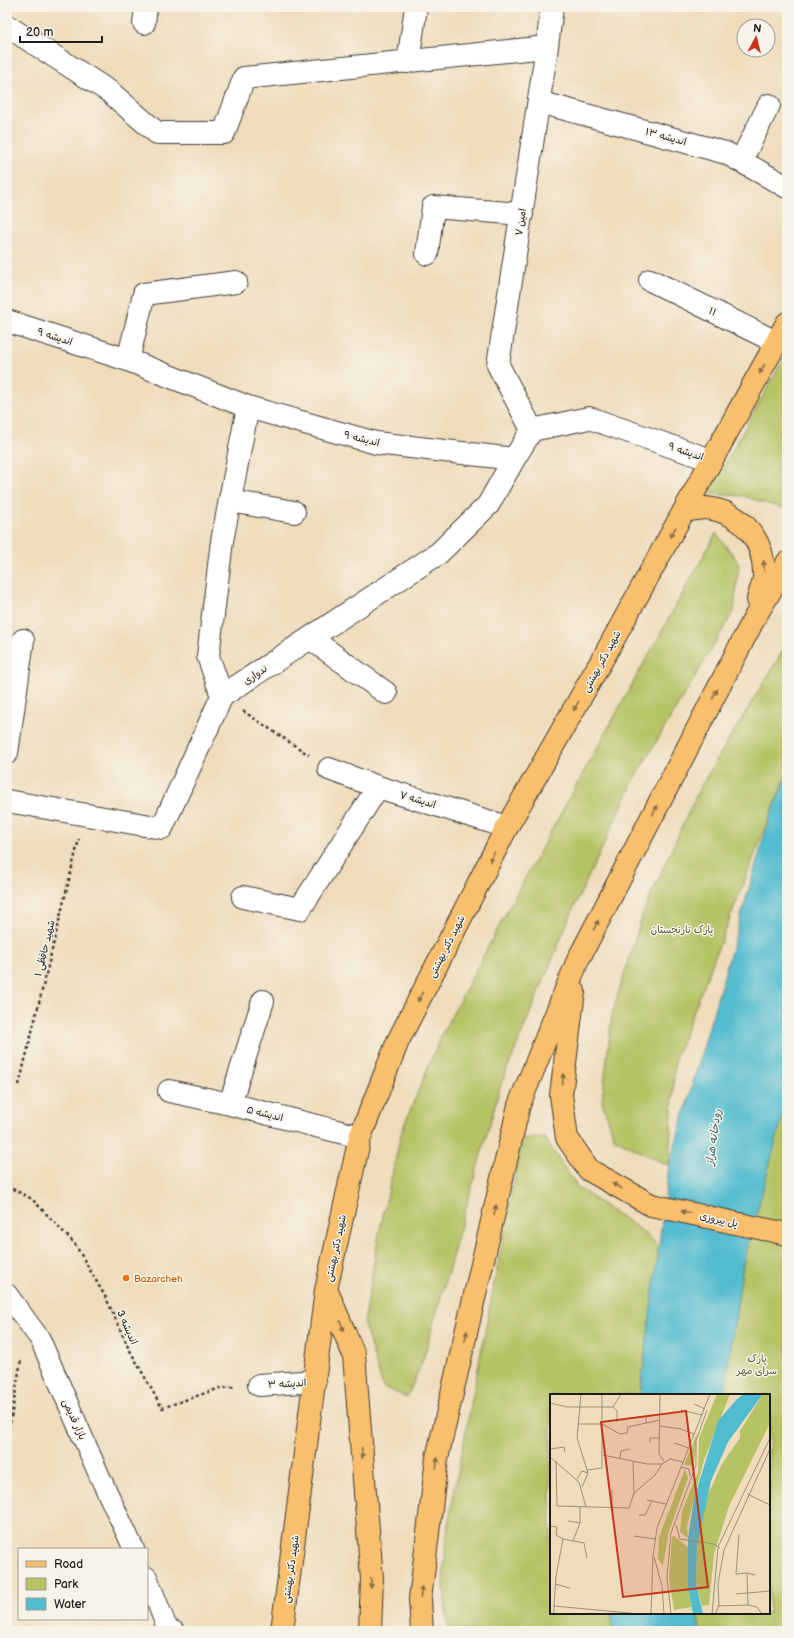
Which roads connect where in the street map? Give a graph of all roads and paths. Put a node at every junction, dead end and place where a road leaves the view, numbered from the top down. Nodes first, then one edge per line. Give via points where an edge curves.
1 (11, 7) edge
2 (416, 7) edge
3 (552, 7) edge
4 (7, 25) edge
5 (547, 47) junction
6 (408, 62) junction
7 (539, 102) junction
8 (769, 105) dead end
9 (741, 161) junction
10 (787, 187) edge
11 (522, 214) junction
12 (428, 254) dead end
13 (650, 280) dead end
14 (236, 282) dead end
15 (7, 321) edge
16 (787, 323) edge
17 (776, 342) junction
18 (128, 360) junction
19 (248, 407) junction
20 (532, 430) junction
21 (514, 459) junction
22 (711, 460) junction
23 (230, 500) junction
24 (684, 511) junction
25 (294, 512) dead end
26 (787, 563) edge
27 (755, 617) junction
28 (310, 638) junction
29 (23, 640) dead end
30 (386, 693) dead end
31 (222, 696) junction
32 (7, 753) edge
33 (329, 769) joint
34 (378, 787) junction
35 (7, 801) edge
36 (85, 814) junction
37 (507, 827) junction
38 (243, 897) dead end
39 (578, 960) junction
40 (263, 1001) dead end
41 (19, 1085) dead end
42 (169, 1092) dead end
43 (230, 1104) junction
44 (360, 1137) junction
45 (7, 1186) edge
46 (787, 1234) edge
47 (326, 1290) junction
48 (7, 1294) edge
49 (21, 1359) dead end
50 (314, 1381) junction
51 (259, 1385) joint
52 (7, 1442) edge
53 (134, 1548) edge
54 (148, 1580) edge
55 (174, 1631) edge
56 (282, 1631) edge
57 (370, 1631) edge
58 (422, 1631) edge

1 - 4 street
2 - 6 street
3 - 5 street, امین ۷
4 - 6 street via 110,92 158,133 224,133 244,78
5 - 6 street
5 - 7 street, امین ۷
7 - 9 street, اندیشه ۱۳ via 726,153
7 - 11 street, امین ۷
8 - 9 street
9 - 10 street, اندیشه ۱۳
11 - 12 street via 433,207
11 - 20 street, امین ۷ via 498,365
13 - 17 street, ۱۱
14 - 18 street via 144,294
15 - 18 street, اندیشه ۹
16 - 17 main road, شهید دکتر بهشتی
17 -> 22 main road, شهید دکتر بهشتی
18 - 19 street, اندیشه ۹
19 - 21 street, اندیشه ۹ via 376,443
19 - 23 street
20 - 21 street
20 - 22 street, اندیشه ۹ via 588,418
21 - 28 street, ندواری via 488,505 439,553
22 - 24 main road, شهید دکتر بهشتی
23 - 25 street
23 - 31 street via 222,541 208,656
27 -> 24 main road via 764,578 763,557 756,538 742,523 725,512 704,508
24 -> 37 main road, شهید دکتر بهشتی
26 - 27 main road
39 -> 27 main road
28 - 30 street
28 - 31 street, ندواری
29 - 32 street
31 - 33 path
31 - 36 street via 162,828
33 - 34 street, اندیشه ۷
34 - 37 street, اندیشه ۷
34 - 38 street via 300,909
35 - 36 street
36 - 41 path, شهید حافظی ۱
37 -> 44 main road, شهید دکتر بهشتی via 398,1041
46 -> 39 main road, پل پیروزی via 651,1205 589,1170 567,1138 561,1095
58 -> 39 main road via 420,1600 437,1458 444,1427 519,1105
40 - 43 street
42 - 43 street, اندیشه ۵
43 - 44 street, اندیشه ۵
44 - 47 main road, شهید دکتر بهشتی
45 - 51 path, اندیشه 3 via 32,1200 75,1244 106,1298 128,1347 162,1408 220,1388
47 - 50 main road, شهید دکتر بهشتی
47 -> 57 main road via 354,1355 372,1579
48 - 53 street, بازار قدیمی via 40,1339
49 - 52 path
50 - 51 street, اندیشه ۳
50 - 56 main road, شهید دکتر بهشتی
54 - 55 street via 168,1630

